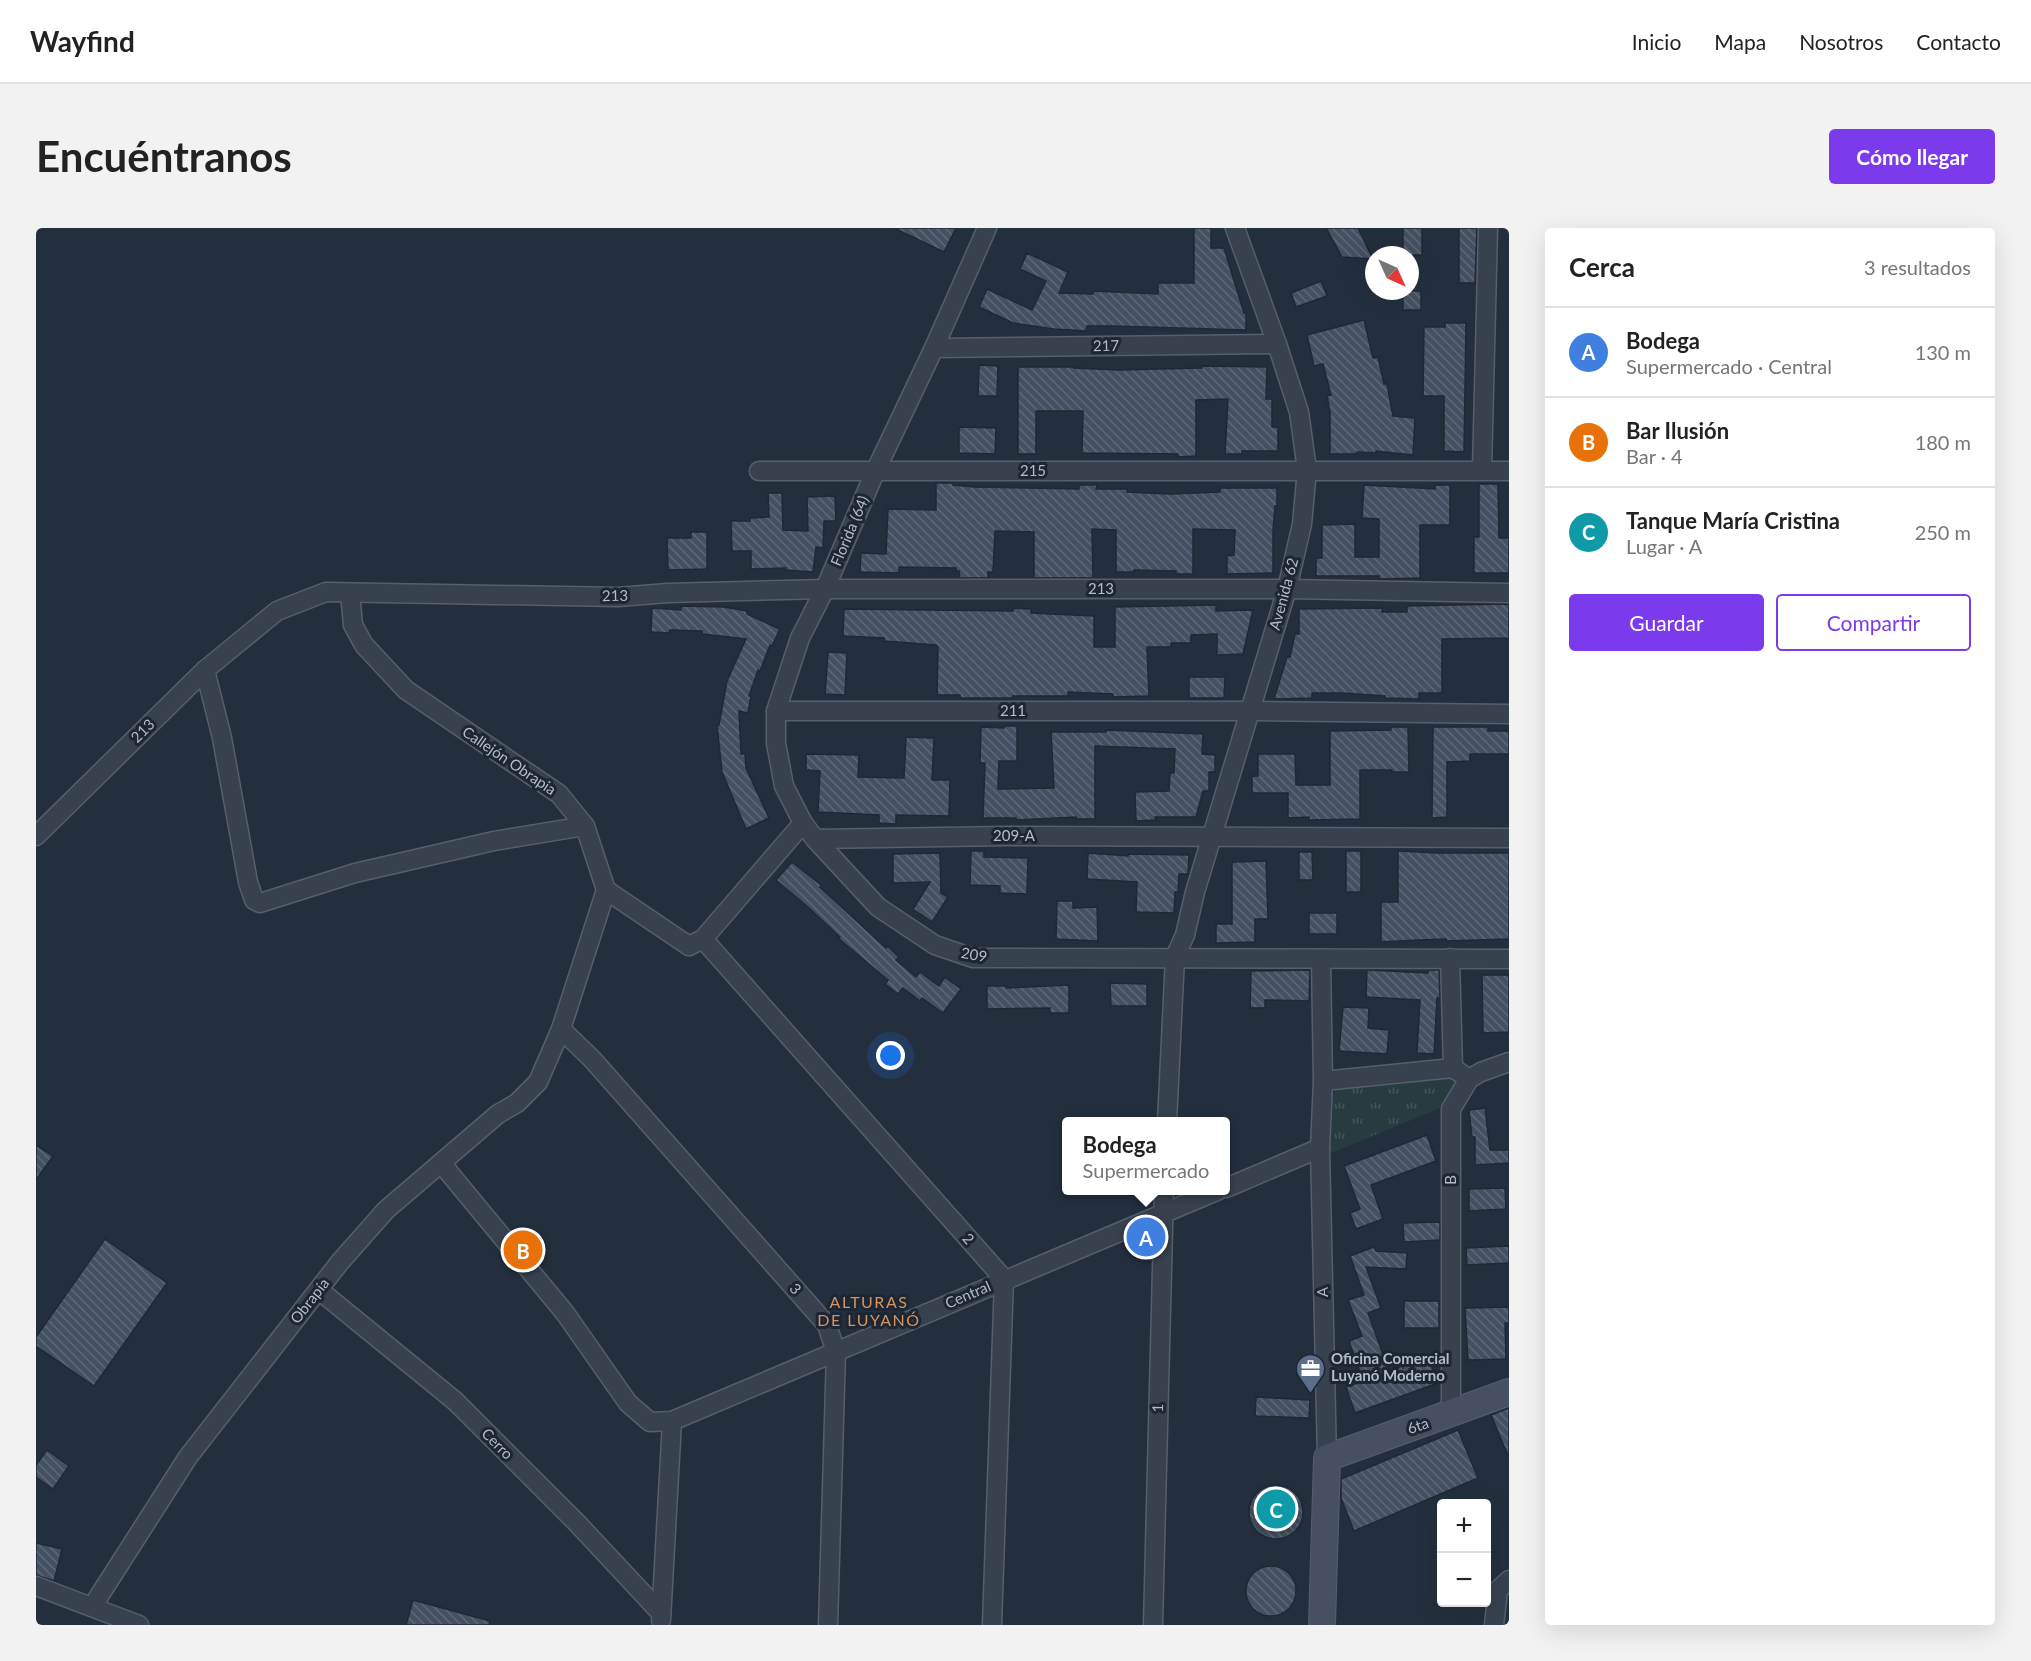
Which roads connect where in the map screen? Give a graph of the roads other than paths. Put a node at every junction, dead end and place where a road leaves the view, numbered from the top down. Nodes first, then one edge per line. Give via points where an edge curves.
1 (987, 228) edge
2 (1235, 228) edge
3 (1488, 228) edge
4 (1277, 344) junction
5 (934, 348) junction
6 (1307, 470) junction
7 (759, 471) dead end
8 (1482, 471) junction
9 (1509, 471) edge
10 (875, 472) junction
11 (825, 589) junction
12 (1287, 590) junction
13 (1509, 592) edge
14 (350, 593) junction
15 (206, 670) junction
16 (776, 711) junction
17 (1250, 711) junction
18 (1509, 714) edge
19 (803, 823) junction
20 (585, 825) junction
21 (36, 836) edge
22 (1213, 837) junction
23 (1509, 838) edge
24 (815, 839) junction
25 (606, 890) junction
26 (696, 942) junction
27 (1175, 957) junction
28 (1450, 958) junction
29 (1509, 959) edge
30 (1321, 960) junction
31 (561, 1029) junction
32 (1509, 1062) edge
33 (1453, 1068) junction
34 (1469, 1079) junction
35 (1323, 1080) junction
36 (1167, 1117) edge
37 (1320, 1148) junction
38 (441, 1163) junction
39 (1230, 1186) edge
40 (1164, 1195) edge
41 (1209, 1195) edge
42 (1162, 1214) junction
43 (1004, 1280) junction
44 (319, 1290) junction
45 (836, 1352) junction
46 (1509, 1392) edge
47 (1451, 1414) junction
48 (672, 1421) junction
49 (1327, 1458) junction
50 (1509, 1580) edge
51 (36, 1586) edge
52 (92, 1607) junction
53 (661, 1619) edge
54 (139, 1625) edge
55 (828, 1625) edge
56 (992, 1625) edge
57 (1153, 1625) edge
58 (1322, 1625) edge
59 (1494, 1625) edge

1 - 5 street, Florida (64)
2 - 4 street, Avenida 62
3 - 8 street
4 - 5 street, 217
4 - 6 street, Avenida 62 via 1299,412
5 - 10 street, Florida (64)
6 - 8 street
6 - 10 street, 215
6 - 12 street, Avenida 62 via 1302,524
7 - 10 street, 215
8 - 9 street
10 - 11 street, Florida (64)
11 - 12 street, 213
11 - 14 street, 213 via 618,597
11 - 16 street, Florida (64) via 800,638
12 - 13 street
12 - 17 street, Avenida 62
14 - 15 street, 213 via 326,592 277,611
14 - 20 street, Callejón Obrapia via 353,625 364,645 406,690 559,794
15 - 20 street via 248,882 254,900 260,903 356,873 494,841
15 - 21 street, 213
16 - 17 street, 211
16 - 19 street, Florida (64) via 780,770
17 - 18 street
17 - 22 street, Avenida 62
19 - 24 street, Florida (64)
19 - 26 street
20 - 25 street, Callejón Obrapia
22 - 23 street, 209-A
22 - 24 street, 209-A
22 - 27 street, Avenida 62
24 - 27 street, 209 via 878,907 935,945 973,958
25 - 26 street, 2
25 - 31 street
26 - 43 street, 2
27 - 30 street, 209
27 - 36 street
28 - 29 street, 209
28 - 30 street, 209
28 - 33 street
30 - 35 street, A
31 - 38 street, Obrapía via 538,1082
31 - 45 street, 3 via 592,1059 827,1325
32 - 34 street
33 - 34 street
33 - 35 street
34 - 47 street, B via 1451,1109
35 - 37 street, A
37 - 39 street
37 - 49 street, A
38 - 44 street, Obrapía via 386,1210
38 - 48 street, Central via 565,1313 628,1403 650,1422
40 - 42 street, 1
41 - 42 street, Central
42 - 43 street, Central
42 - 57 street, 1
43 - 45 street, Central
43 - 56 street
44 - 52 street, Obrapía via 188,1457
44 - 53 street, Cerro via 455,1401 578,1524
45 - 48 street, Central
45 - 55 street, 3
46 - 47 street, 6ta
47 - 49 street, 6ta
48 - 53 street
49 - 58 street, A
50 - 59 street via 1498,1590
51 - 52 street
52 - 54 street

